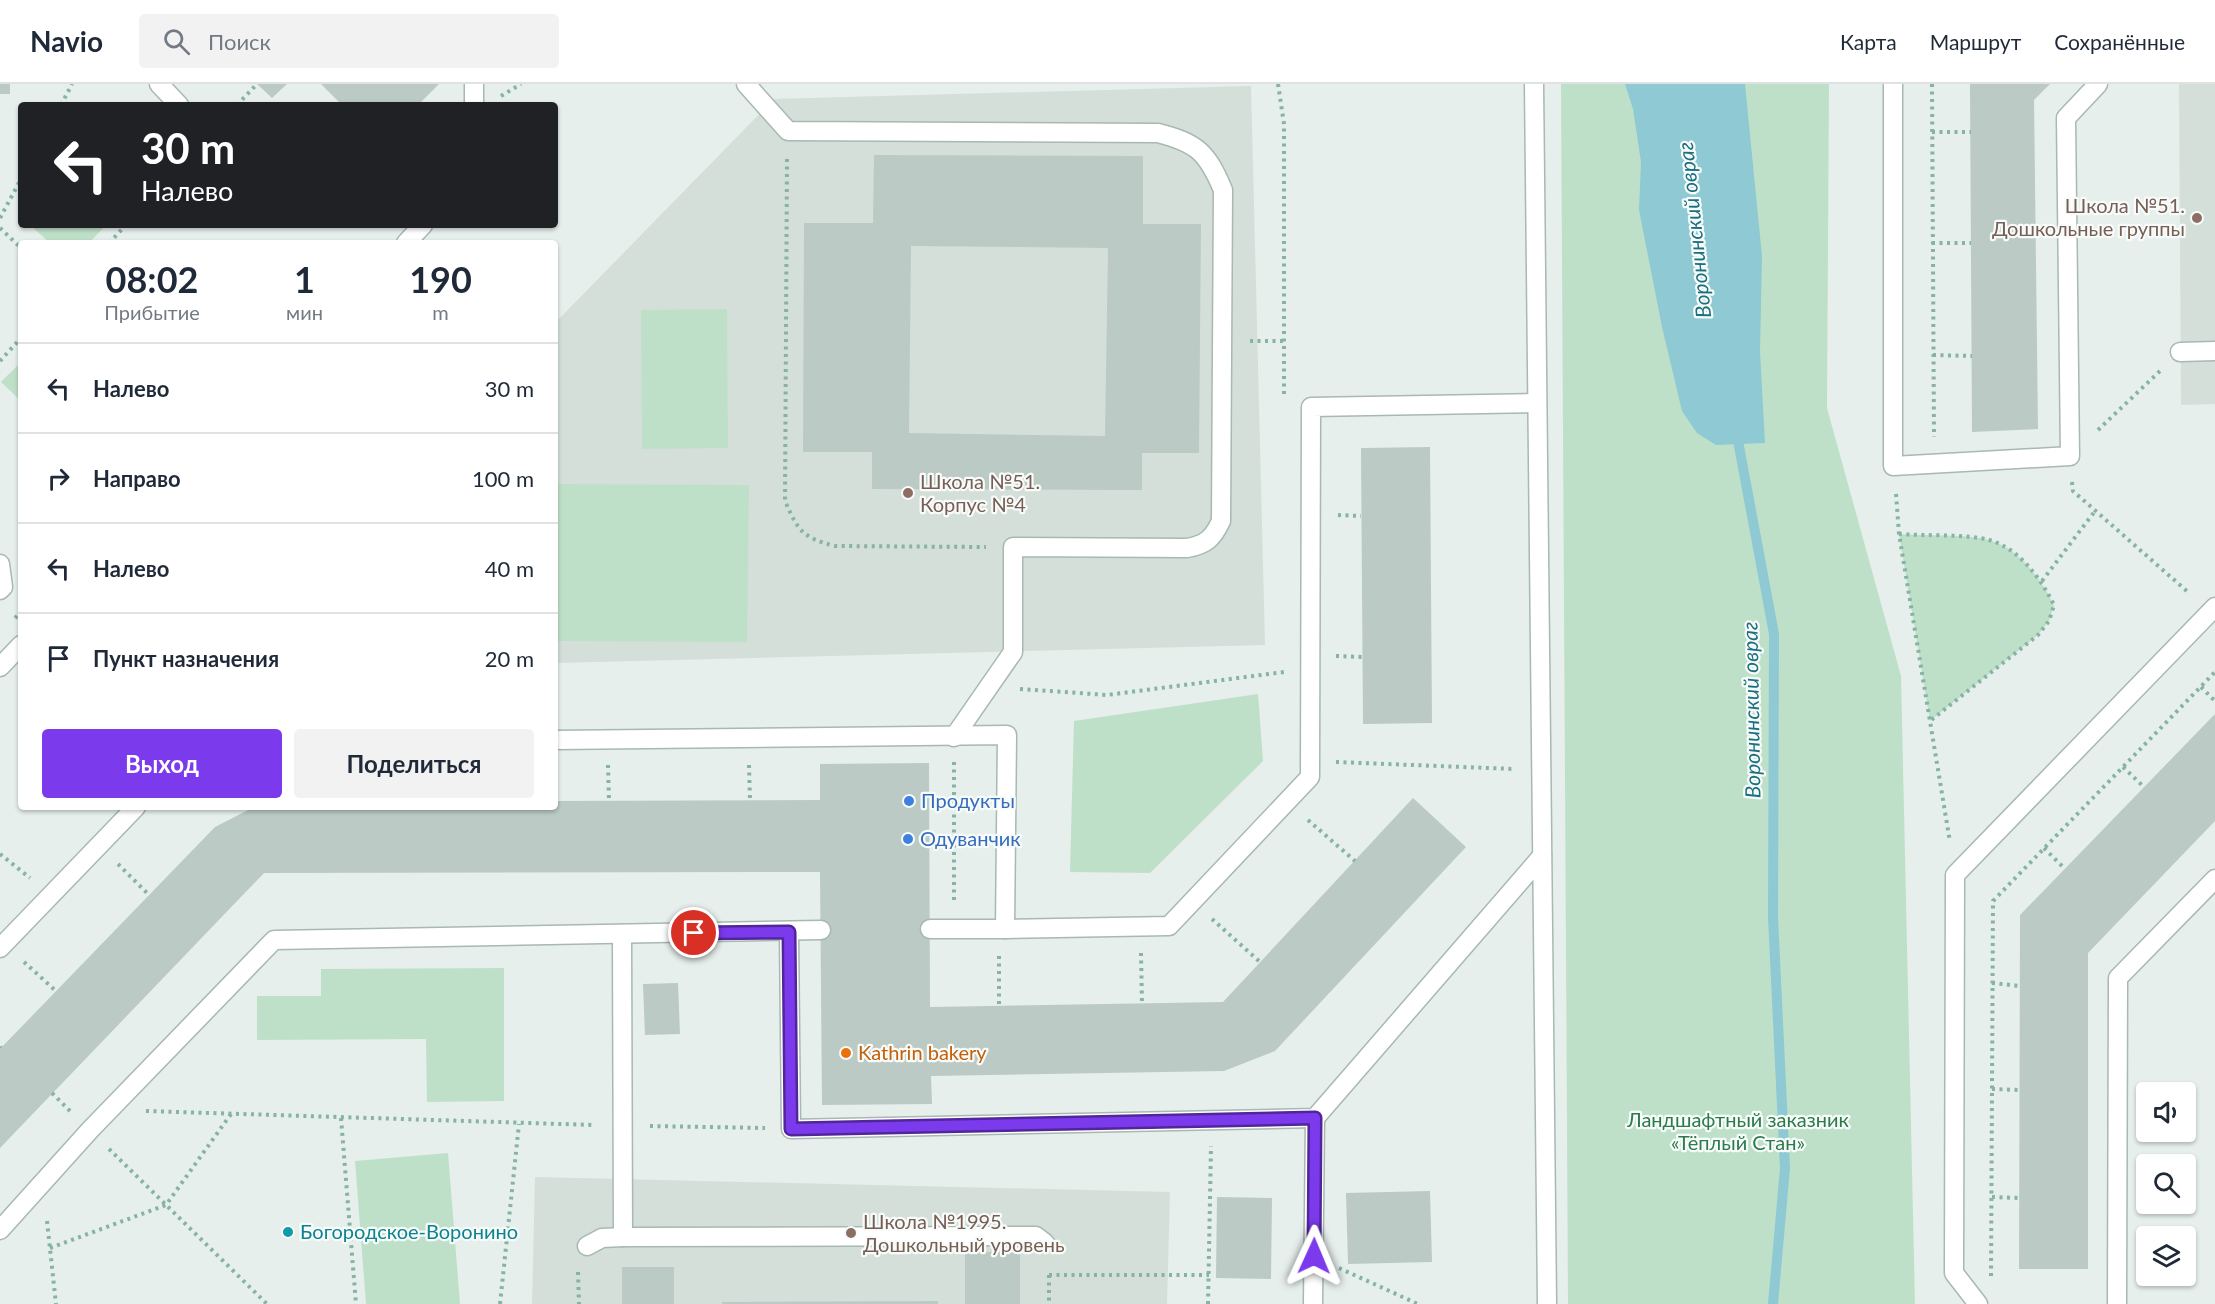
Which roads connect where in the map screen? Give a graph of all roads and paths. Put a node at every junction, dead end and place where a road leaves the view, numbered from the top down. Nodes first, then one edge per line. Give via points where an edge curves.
1 (72, 84) edge
2 (159, 84) edge
3 (257, 84) edge
4 (474, 84) edge
5 (746, 84) edge
6 (1278, 84) edge
7 (1534, 84) edge
8 (1893, 84) edge
9 (1932, 84) edge
10 (2098, 84) edge
11 (63, 102) edge
12 (176, 102) edge
13 (240, 102) edge
14 (474, 102) edge
15 (788, 131) junction
16 (1932, 132) junction
17 (1971, 132) dead end
18 (18, 185) edge
19 (0, 218) edge
20 (0, 228) edge
21 (123, 228) edge
22 (420, 228) edge
23 (112, 240) edge
24 (409, 240) edge
25 (1932, 243) junction
26 (1971, 243) dead end
27 (18, 245) edge
28 (18, 341) edge
29 (1222, 341) junction
30 (1284, 341) junction
31 (2215, 351) edge
32 (2180, 352) joint
33 (1933, 354) junction
34 (1972, 356) dead end
35 (0, 361) edge
36 (1538, 403) junction
37 (1311, 407) junction
38 (2070, 456) junction
39 (1934, 463) junction
40 (1893, 466) junction
41 (2095, 511) junction
42 (1899, 534) junction
43 (1013, 547) junction
44 (0, 564) edge
45 (2042, 581) junction
46 (0, 590) edge
47 (2213, 612) edge
48 (18, 648) edge
49 (0, 667) edge
50 (1311, 668) junction
51 (2215, 672) edge
52 (2201, 687) junction
53 (989, 688) junction
54 (2215, 701) edge
55 (1930, 721) junction
56 (954, 737) junction
57 (748, 738) junction
58 (558, 740) edge
59 (607, 740) junction
60 (1311, 760) junction
61 (2123, 767) junction
62 (1518, 770) dead end
63 (2144, 787) dead end
64 (609, 801) dead end
65 (750, 801) dead end
66 (1287, 802) junction
67 (133, 810) edge
68 (1946, 816) dead end
69 (99, 845) junction
70 (2044, 848) junction
71 (0, 854) edge
72 (1542, 856) junction
73 (1355, 861) dead end
74 (2065, 869) dead end
75 (2215, 879) edge
76 (149, 895) dead end
77 (51, 896) junction
78 (1193, 902) junction
79 (1141, 927) junction
80 (930, 929) dead end
81 (954, 929) junction
82 (1002, 929) junction
83 (821, 930) dead end
84 (789, 932) junction
85 (622, 934) junction
86 (2, 946) edge
87 (1260, 962) dead end
88 (1992, 983) junction
89 (2020, 986) dead end
90 (56, 991) dead end
91 (1142, 1004) dead end
92 (999, 1006) dead end
93 (1992, 1089) junction
94 (2020, 1090) dead end
95 (52, 1093) dead end
96 (110, 1110) junction
97 (231, 1114) junction
98 (340, 1118) junction
99 (1315, 1118) junction
100 (1212, 1121) junction
101 (519, 1124) junction
102 (622, 1126) junction
103 (791, 1129) junction
104 (90, 1130) junction
105 (42, 1183) junction
106 (1992, 1197) junction
107 (2019, 1198) dead end
108 (166, 1205) junction
109 (0, 1230) edge
110 (623, 1238) junction
111 (1045, 1243) joint
112 (587, 1246) dead end
113 (50, 1248) junction
114 (1314, 1256) junction
115 (1049, 1275) junction
116 (1209, 1275) junction
117 (1991, 1280) dead end
118 (56, 1304) edge
119 (267, 1304) edge
120 (356, 1304) edge
121 (500, 1304) edge
122 (1049, 1304) edge
123 (1208, 1304) edge
124 (1313, 1304) edge
125 (1418, 1304) edge
126 (1547, 1304) edge
127 (1978, 1304) edge
128 (2117, 1304) edge

1 - 11 path
2 - 12 street
3 - 13 path
4 - 14 street
5 - 15 street
6 - 30 path via 1284,124
7 - 36 street
8 - 40 street
9 - 16 path
10 - 38 street via 2066,117
15 - 29 street via 1158,133 1186,141 1212,163 1223,189
15 - 43 path via 785,501 796,526 812,540 835,546
16 - 17 path
16 - 25 path
18 - 19 path
20 - 27 path
21 - 23 path
22 - 24 street
25 - 26 path
25 - 33 path
28 - 35 path
29 - 30 path
29 - 43 street via 1221,521 1215,535 1201,546 1187,548
30 - 37 path via 1284,408
31 - 32 street
32 - 38 path
33 - 34 path
33 - 39 path
36 - 37 street
36 - 72 street
37 - 50 street
38 - 39 street
38 - 41 path via 2073,491
39 - 40 street
40 - 42 path
41 - 45 path
41 - 47 path
42 - 45 path via 1990,540 2018,556
42 - 55 path
43 - 53 street via 1013,652
44 - 46 street
45 - 55 path via 2054,605 2049,621 2038,635
47 - 127 street via 1955,875 1953,1273
48 - 49 street
50 - 53 path via 1107,695
50 - 60 street
51 - 52 path
52 - 54 path
52 - 61 path
53 - 56 street
55 - 68 path
56 - 57 street
56 - 81 path
56 - 82 street via 1007,735
57 - 59 street
57 - 65 path
58 - 59 street
59 - 64 path
60 - 62 path
60 - 66 street via 1310,777
61 - 63 path
61 - 70 path
66 - 73 path
66 - 78 street
67 - 69 street
69 - 76 path
69 - 77 street
70 - 74 path
70 - 88 path via 1993,901
71 - 77 path
72 - 99 street
72 - 126 street
75 - 128 street via 2118,978
77 - 86 street
78 - 79 street via 1169,926
78 - 87 path
79 - 82 street
79 - 91 path
80 - 81 street
81 - 82 street
82 - 92 path
83 - 84 street
84 - 85 street
84 - 103 street
85 - 96 street via 274,939
85 - 102 street
86 - 90 path
88 - 89 path
88 - 93 path
93 - 94 path
93 - 106 path
95 - 104 path
96 - 97 path
96 - 104 street
97 - 98 path
97 - 108 path
98 - 101 path
98 - 120 path
99 - 100 street
99 - 114 street
100 - 103 street
100 - 116 path
101 - 102 path
101 - 121 path
102 - 103 path
102 - 110 street
104 - 105 street
104 - 108 path
105 - 109 street
105 - 113 path
106 - 107 path
106 - 117 path
108 - 113 path
108 - 119 path
110 - 111 street via 1036,1236
110 - 112 street via 602,1238
111 - 115 path
113 - 118 path
114 - 124 street
114 - 125 path
115 - 116 path
115 - 122 path
116 - 123 path

